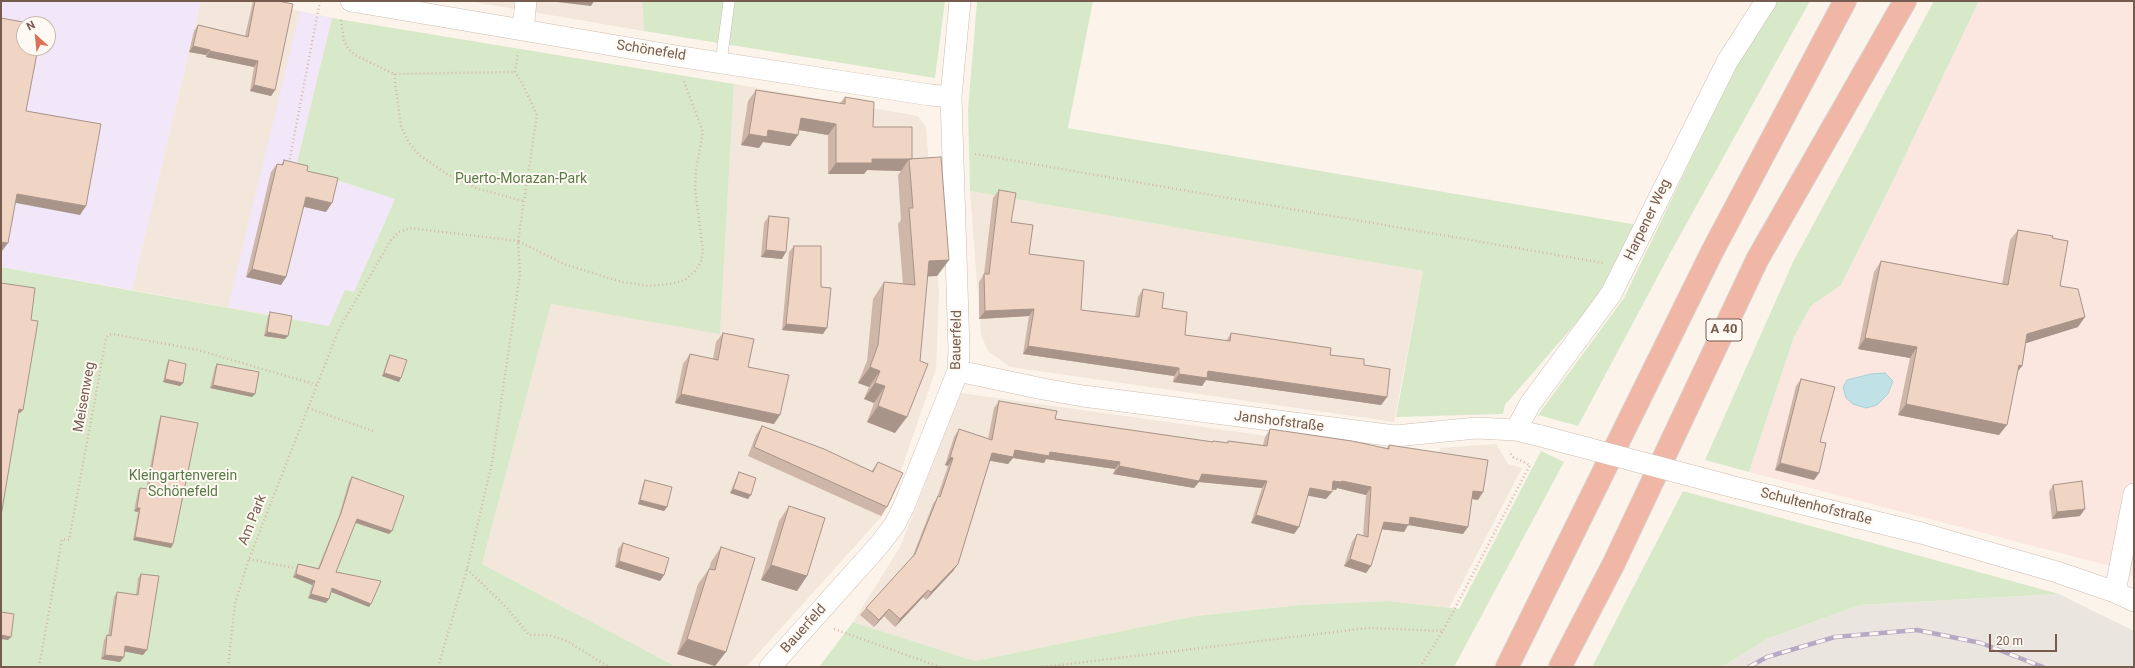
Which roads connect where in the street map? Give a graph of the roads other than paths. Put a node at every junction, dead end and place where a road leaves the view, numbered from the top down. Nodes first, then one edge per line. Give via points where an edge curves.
1 (526, 1) edge
2 (960, 1) edge
3 (1766, 1) edge
4 (1845, 1) edge
5 (1904, 1) edge
6 (729, 2) dead end
7 (346, 7) edge
8 (524, 30) junction
9 (721, 62) junction
10 (951, 97) junction
11 (958, 371) junction
12 (1516, 430) junction
13 (2134, 494) edge
14 (2115, 592) junction
15 (2134, 601) edge
16 (770, 667) edge
17 (1507, 667) edge
18 (1560, 667) edge

1 - 8 street
2 - 10 street, Bauerfeld
3 - 12 street, Harpener Weg via 1727,62 1611,294 1530,404
4 - 17 highway via 1712,252
5 - 18 highway, A 40 via 1758,260 1614,563
6 - 9 lane
7 - 8 street, Schönefeld
8 - 9 street, Schönefeld
9 - 10 street, Schönefeld
10 - 11 street, Bauerfeld
11 - 12 street, Janshofstraße via 1043,389 1395,436 1476,428
11 - 16 street, Bauerfeld via 895,524
12 - 14 street, Schultenhofstraße, bridge via 1921,533 2057,572
13 - 14 street
14 - 15 street, Schultenhofstraße

